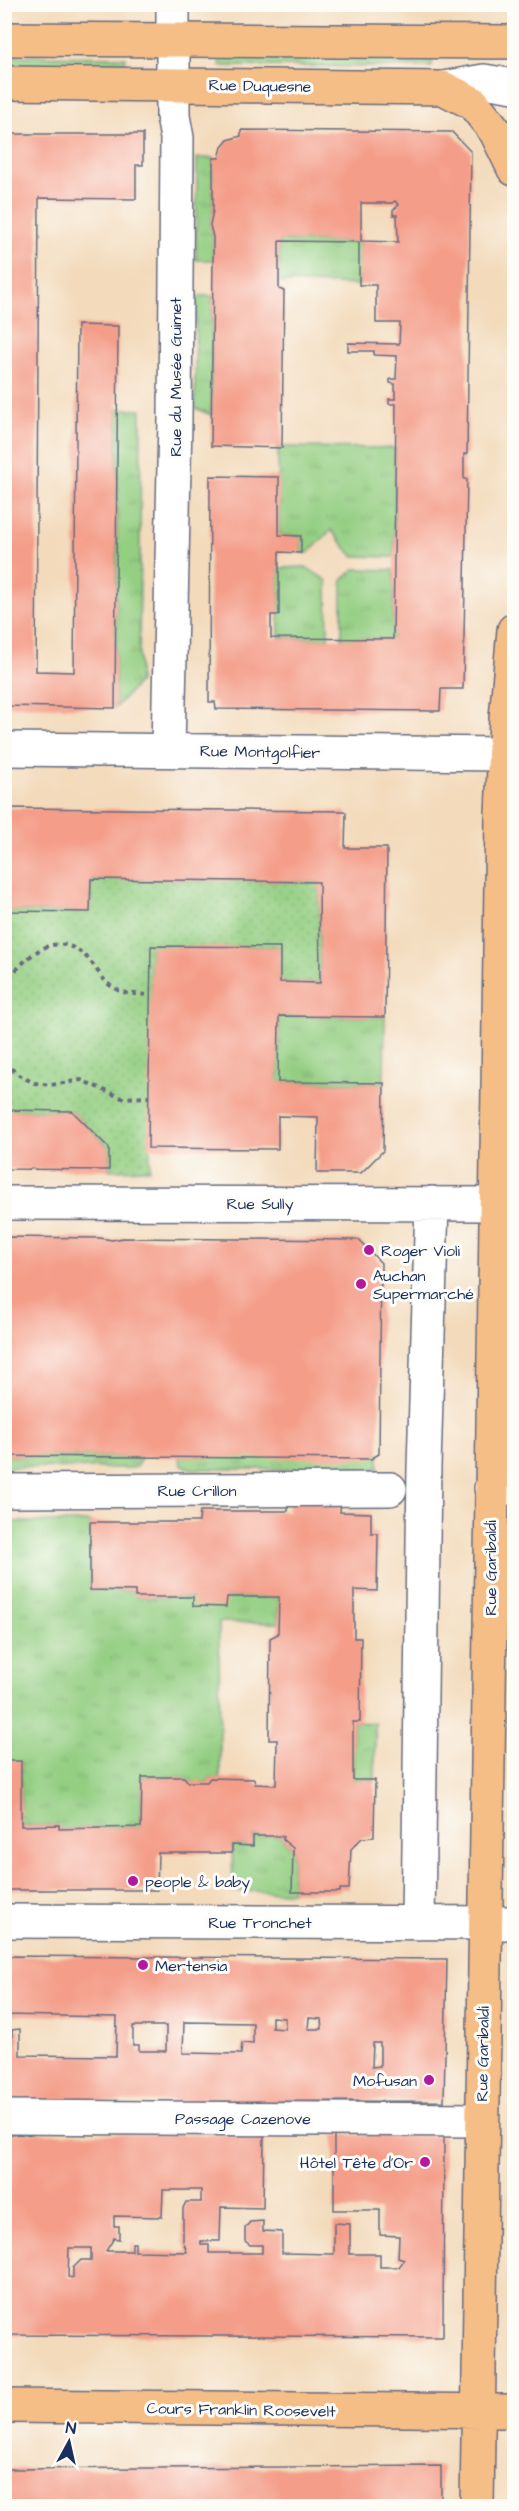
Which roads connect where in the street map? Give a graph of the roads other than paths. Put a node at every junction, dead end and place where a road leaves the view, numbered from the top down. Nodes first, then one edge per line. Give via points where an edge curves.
1 (173, 4) edge
2 (4, 39) edge
3 (172, 39) junction
4 (514, 42) edge
5 (4, 83) edge
6 (173, 84) junction
7 (514, 86) edge
8 (443, 88) junction
9 (514, 169) edge
10 (514, 630) edge
11 (4, 749) edge
12 (168, 750) junction
13 (510, 754) edge
14 (4, 1203) edge
15 (432, 1203) junction
16 (505, 1204) edge
17 (390, 1488) dead end
18 (502, 1488) edge
19 (4, 1491) edge
20 (4, 1921) edge
21 (418, 1923) junction
22 (500, 1923) edge
23 (4, 2117) edge
24 (481, 2120) junction
25 (4, 2406) edge
26 (478, 2410) junction
27 (514, 2411) edge
28 (477, 2506) edge

1 - 3 street, Rue du Musée Guimet
2 - 3 main road
3 - 4 main road
3 - 6 street, Rue du Musée Guimet
5 - 6 main road, Rue Duquesne
6 - 8 main road, Rue Duquesne
6 - 12 street, Rue du Musée Guimet via 172,116 177,138 175,432
7 - 8 street, Rue Duquesne via 484,81
8 - 9 main road via 473,103 496,132
10 - 13 main road, Rue Garibaldi
11 - 12 street, Rue Montgolfier
12 - 13 street, Rue Montgolfier
13 - 16 main road, Rue Garibaldi
14 - 15 street, Rue Sully
15 - 16 street, Rue Sully
15 - 21 street
16 - 18 main road, Rue Garibaldi
17 - 19 street, Rue Crillon
18 - 22 main road, Rue Garibaldi
20 - 21 street, Rue Tronchet
21 - 22 street, Rue Tronchet
22 - 24 main road, Rue Garibaldi
23 - 24 street, Passage Cazenove
24 - 26 main road, Rue Garibaldi
25 - 26 main road, Cours Franklin Roosevelt
26 - 27 main road, Cours Franklin Roosevelt
26 - 28 main road, Rue Garibaldi

